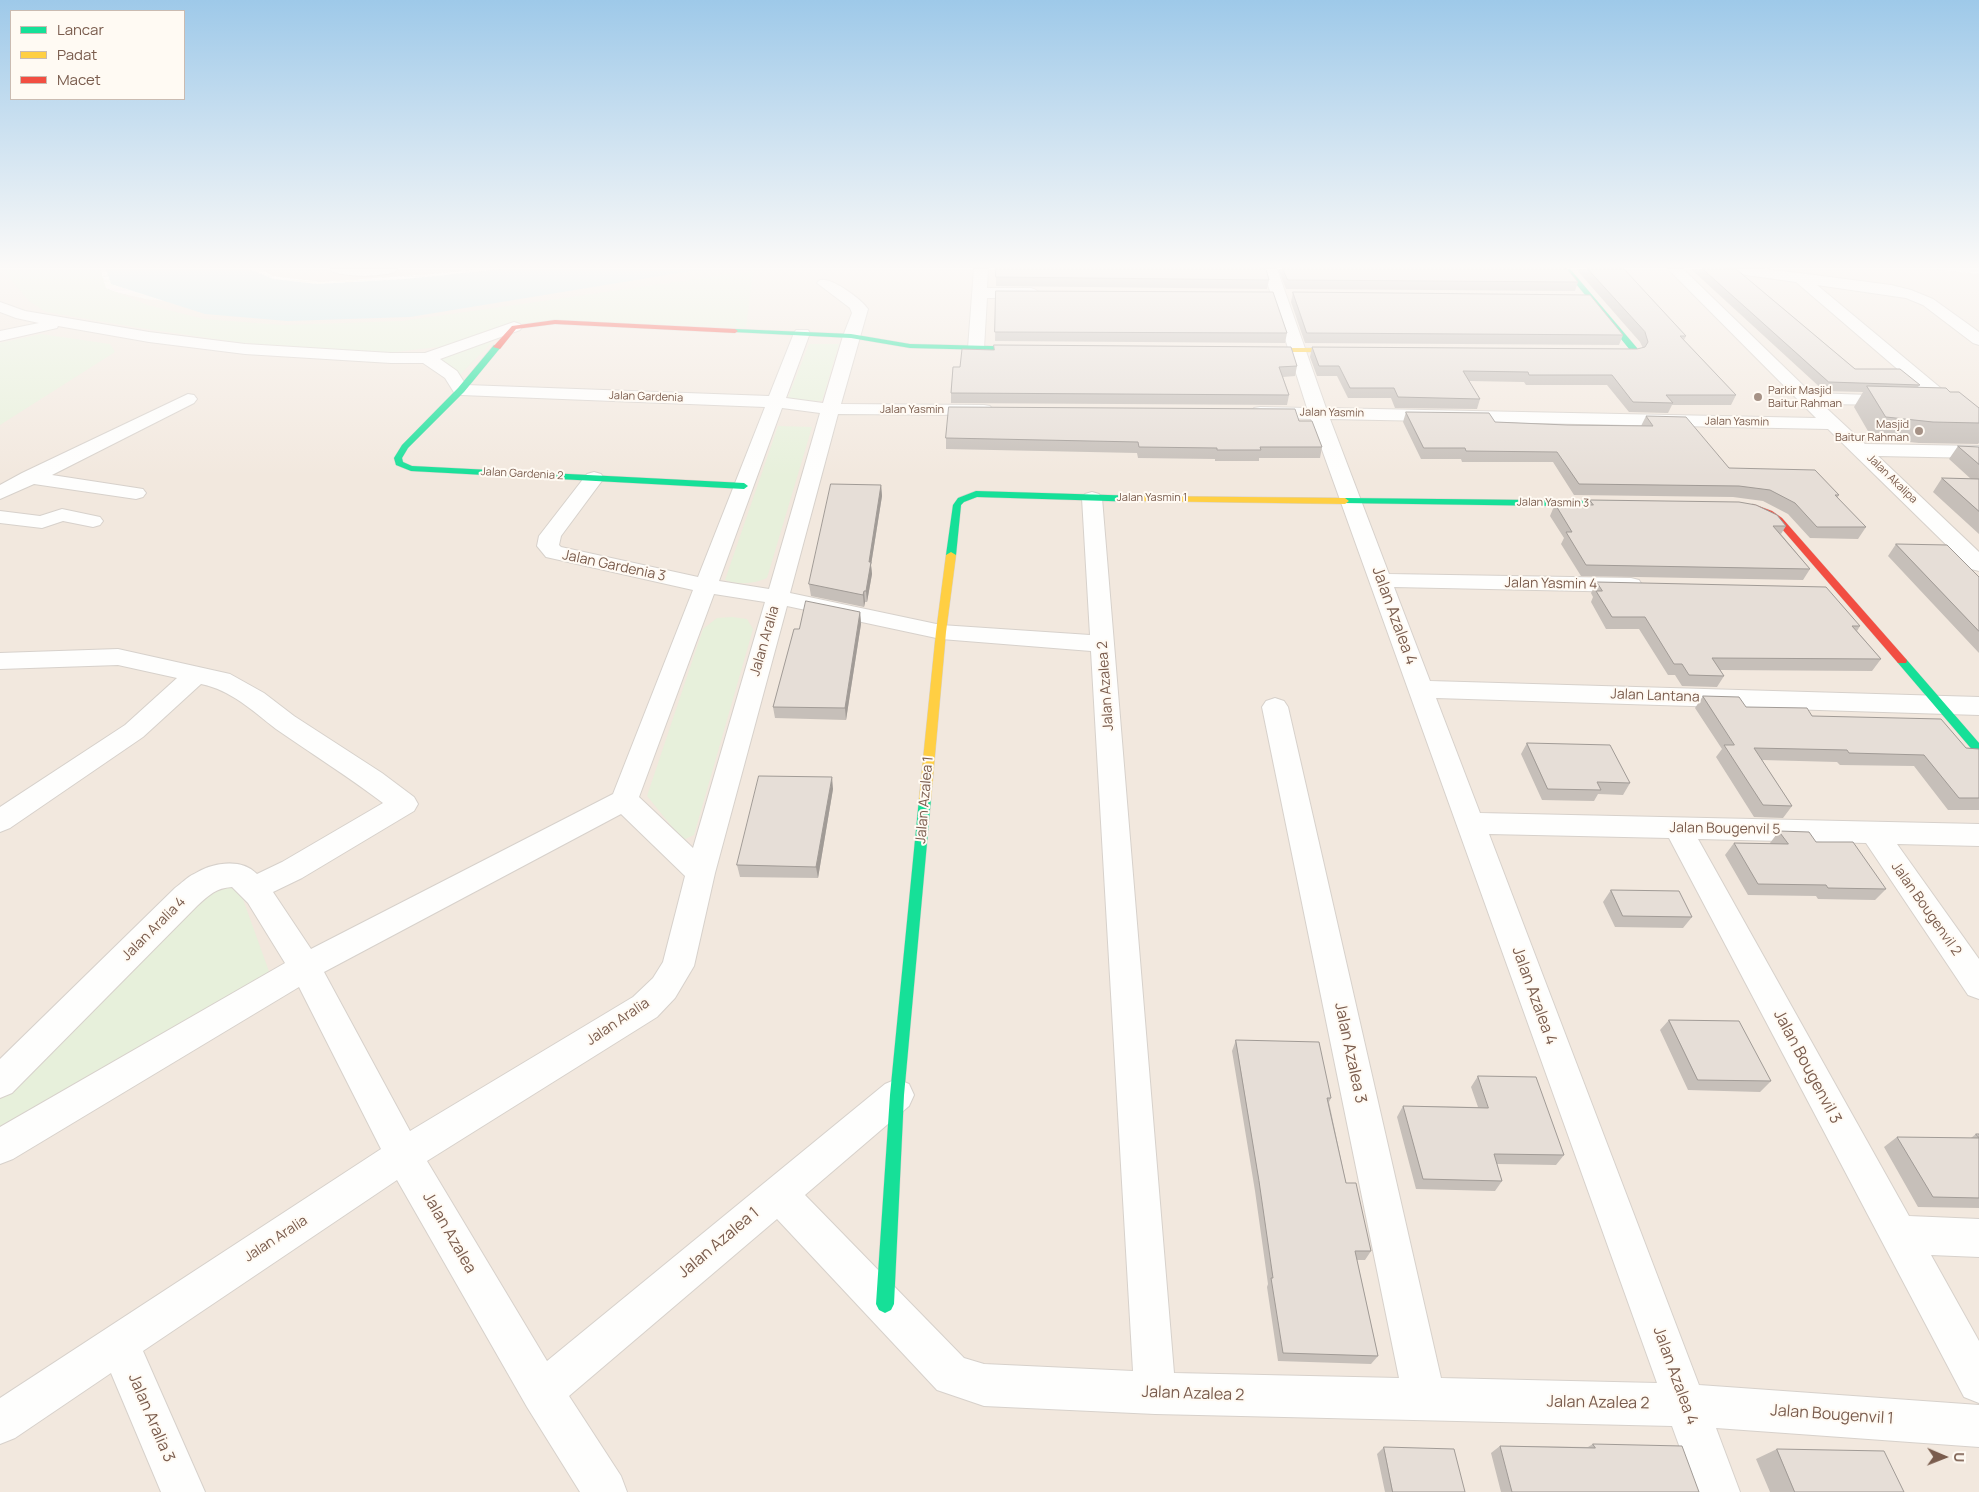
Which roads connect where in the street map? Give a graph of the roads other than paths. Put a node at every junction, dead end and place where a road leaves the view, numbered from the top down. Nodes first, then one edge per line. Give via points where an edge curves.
1 (164, 339) edge
2 (481, 339) edge
3 (504, 339) edge
4 (800, 339) edge
5 (850, 339) edge
6 (865, 339) edge
7 (977, 339) edge
8 (1294, 339) edge
9 (1626, 339) edge
10 (1747, 339) edge
11 (1871, 339) edge
12 (976, 348) junction
13 (1044, 349) edge
14 (1239, 350) edge
15 (1298, 350) junction
16 (1356, 350) edge
17 (1592, 353) edge
18 (427, 358) junction
19 (461, 390) junction
20 (1806, 398) junction
21 (188, 399) dead end
22 (776, 402) junction
23 (1945, 402) junction
24 (830, 409) junction
25 (1000, 410) edge
26 (1239, 412) edge
27 (1319, 412) junction
28 (1834, 424) junction
29 (1979, 429) edge
30 (1861, 450) junction
31 (1979, 452) edge
32 (29, 477) junction
33 (594, 478) junction
34 (744, 486) junction
35 (0, 493) edge
36 (136, 493) dead end
37 (1092, 498) junction
38 (1350, 500) junction
39 (1635, 504) edge
40 (957, 505) joint
41 (1749, 507) edge
42 (0, 517) edge
43 (93, 521) dead end
44 (1979, 564) edge
45 (1380, 580) junction
46 (706, 586) junction
47 (1655, 586) edge
48 (1812, 589) edge
49 (1841, 590) junction
50 (778, 597) junction
51 (941, 632) junction
52 (1104, 644) junction
53 (0, 661) edge
54 (196, 675) junction
55 (1421, 689) junction
56 (1940, 705) junction
57 (1979, 706) edge
58 (1275, 707) dead end
59 (1979, 750) edge
60 (624, 800) junction
61 (0, 821) edge
62 (1470, 823) junction
63 (1678, 828) junction
64 (1874, 833) junction
65 (1979, 835) edge
66 (700, 874) junction
67 (253, 889) junction
68 (305, 967) junction
69 (1979, 985) edge
70 (0, 1082) edge
71 (898, 1095) junction
72 (0, 1147) edge
73 (403, 1156) junction
74 (778, 1194) junction
75 (1898, 1234) junction
76 (1979, 1238) edge
77 (885, 1304) junction
78 (119, 1343) junction
79 (1979, 1382) edge
80 (542, 1392) junction
81 (1154, 1393) junction
82 (1425, 1400) junction
83 (1686, 1405) junction
84 (0, 1423) edge
85 (1979, 1426) edge
86 (184, 1492) edge
87 (605, 1492) edge
88 (1718, 1492) edge

1 - 18 street via 245,349
2 - 18 street
3 - 19 street
4 - 22 street
5 - 24 street, Jalan Aralia
6 - 12 street via 903,346
7 - 12 street
8 - 15 street, Jalan Azalea 4
9 - 17 street via 1633,347 1631,353
10 - 20 street, Jalan Akalipa
11 - 23 street
12 - 13 street
14 - 15 street
15 - 16 street
15 - 27 street, Jalan Azalea 4
18 - 19 street via 451,375
19 - 22 street, Jalan Gardenia
19 - 33 street, Jalan Gardenia 2 via 400,452 399,463 410,468
20 - 23 street
20 - 28 street, Jalan Akalipa
21 - 32 street
22 - 24 street, Jalan Gardenia
22 - 34 street
23 - 29 street
24 - 25 street, Jalan Yasmin
24 - 50 street, Jalan Aralia
26 - 27 street, Jalan Yasmin
27 - 28 street, Jalan Yasmin
27 - 38 street, Jalan Azalea 4
28 - 30 street, Jalan Akalipa
30 - 31 street
30 - 44 street, Jalan Akalipa
32 - 35 street
32 - 36 street
33 - 34 street, Jalan Gardenia 2
33 - 46 street, Jalan Gardenia 3 via 550,536 548,546 554,552
34 - 46 street
37 - 38 street, Jalan Yasmin 1
37 - 40 street, Jalan Yasmin 1 via 976,494
37 - 52 street, Jalan Azalea 2
38 - 39 street, Jalan Yasmin 3
38 - 45 street, Jalan Azalea 4
40 - 51 street, Jalan Azalea 1
41 - 49 street via 1779,520
42 - 43 street via 42,522 62,515
45 - 47 street, Jalan Yasmin 4
45 - 55 street, Jalan Azalea 4
46 - 50 street
46 - 60 street
48 - 49 street
49 - 56 street
50 - 51 street
50 - 66 street, Jalan Aralia
51 - 52 street
51 - 71 street, Jalan Azalea 1
52 - 81 street, Jalan Azalea 2
53 - 54 street via 118,657
54 - 61 street via 134,730
54 - 67 street via 221,680 255,699 404,804 292,870
55 - 56 street, Jalan Lantana
55 - 62 street, Jalan Azalea 4
56 - 57 street, Jalan Lantana
56 - 59 street
58 - 82 street, Jalan Azalea 3
60 - 66 street
60 - 68 street
62 - 63 street, Jalan Bougenvil 5
62 - 83 street, Jalan Azalea 4
63 - 64 street, Jalan Bougenvil 5
63 - 75 street, Jalan Bougenvil 3
64 - 65 street, Jalan Bougenvil 5
64 - 69 street, Jalan Bougenvil 2
66 - 73 street, Jalan Aralia via 678,966 664,988 645,1007
67 - 68 street, Jalan Aralia 4
67 - 70 street, Jalan Aralia 4 via 244,879 234,875 218,876 204,882
68 - 72 street
68 - 73 street, Jalan Azalea
71 - 74 street, Jalan Azalea 1
71 - 77 street, Jalan Azalea 1
73 - 78 street, Jalan Aralia
73 - 80 street, Jalan Azalea
74 - 77 street, Jalan Azalea 2
74 - 80 street, Jalan Azalea 1
75 - 76 street
75 - 79 street, Jalan Bougenvil 3
77 - 81 street, Jalan Azalea 2 via 952,1375 984,1385
78 - 84 street, Jalan Aralia
78 - 86 street, Jalan Aralia 3
80 - 87 street, Jalan Azalea
81 - 82 street, Jalan Azalea 2
82 - 83 street, Jalan Azalea 2
83 - 85 street, Jalan Bougenvil 1
83 - 88 street, Jalan Azalea 4

